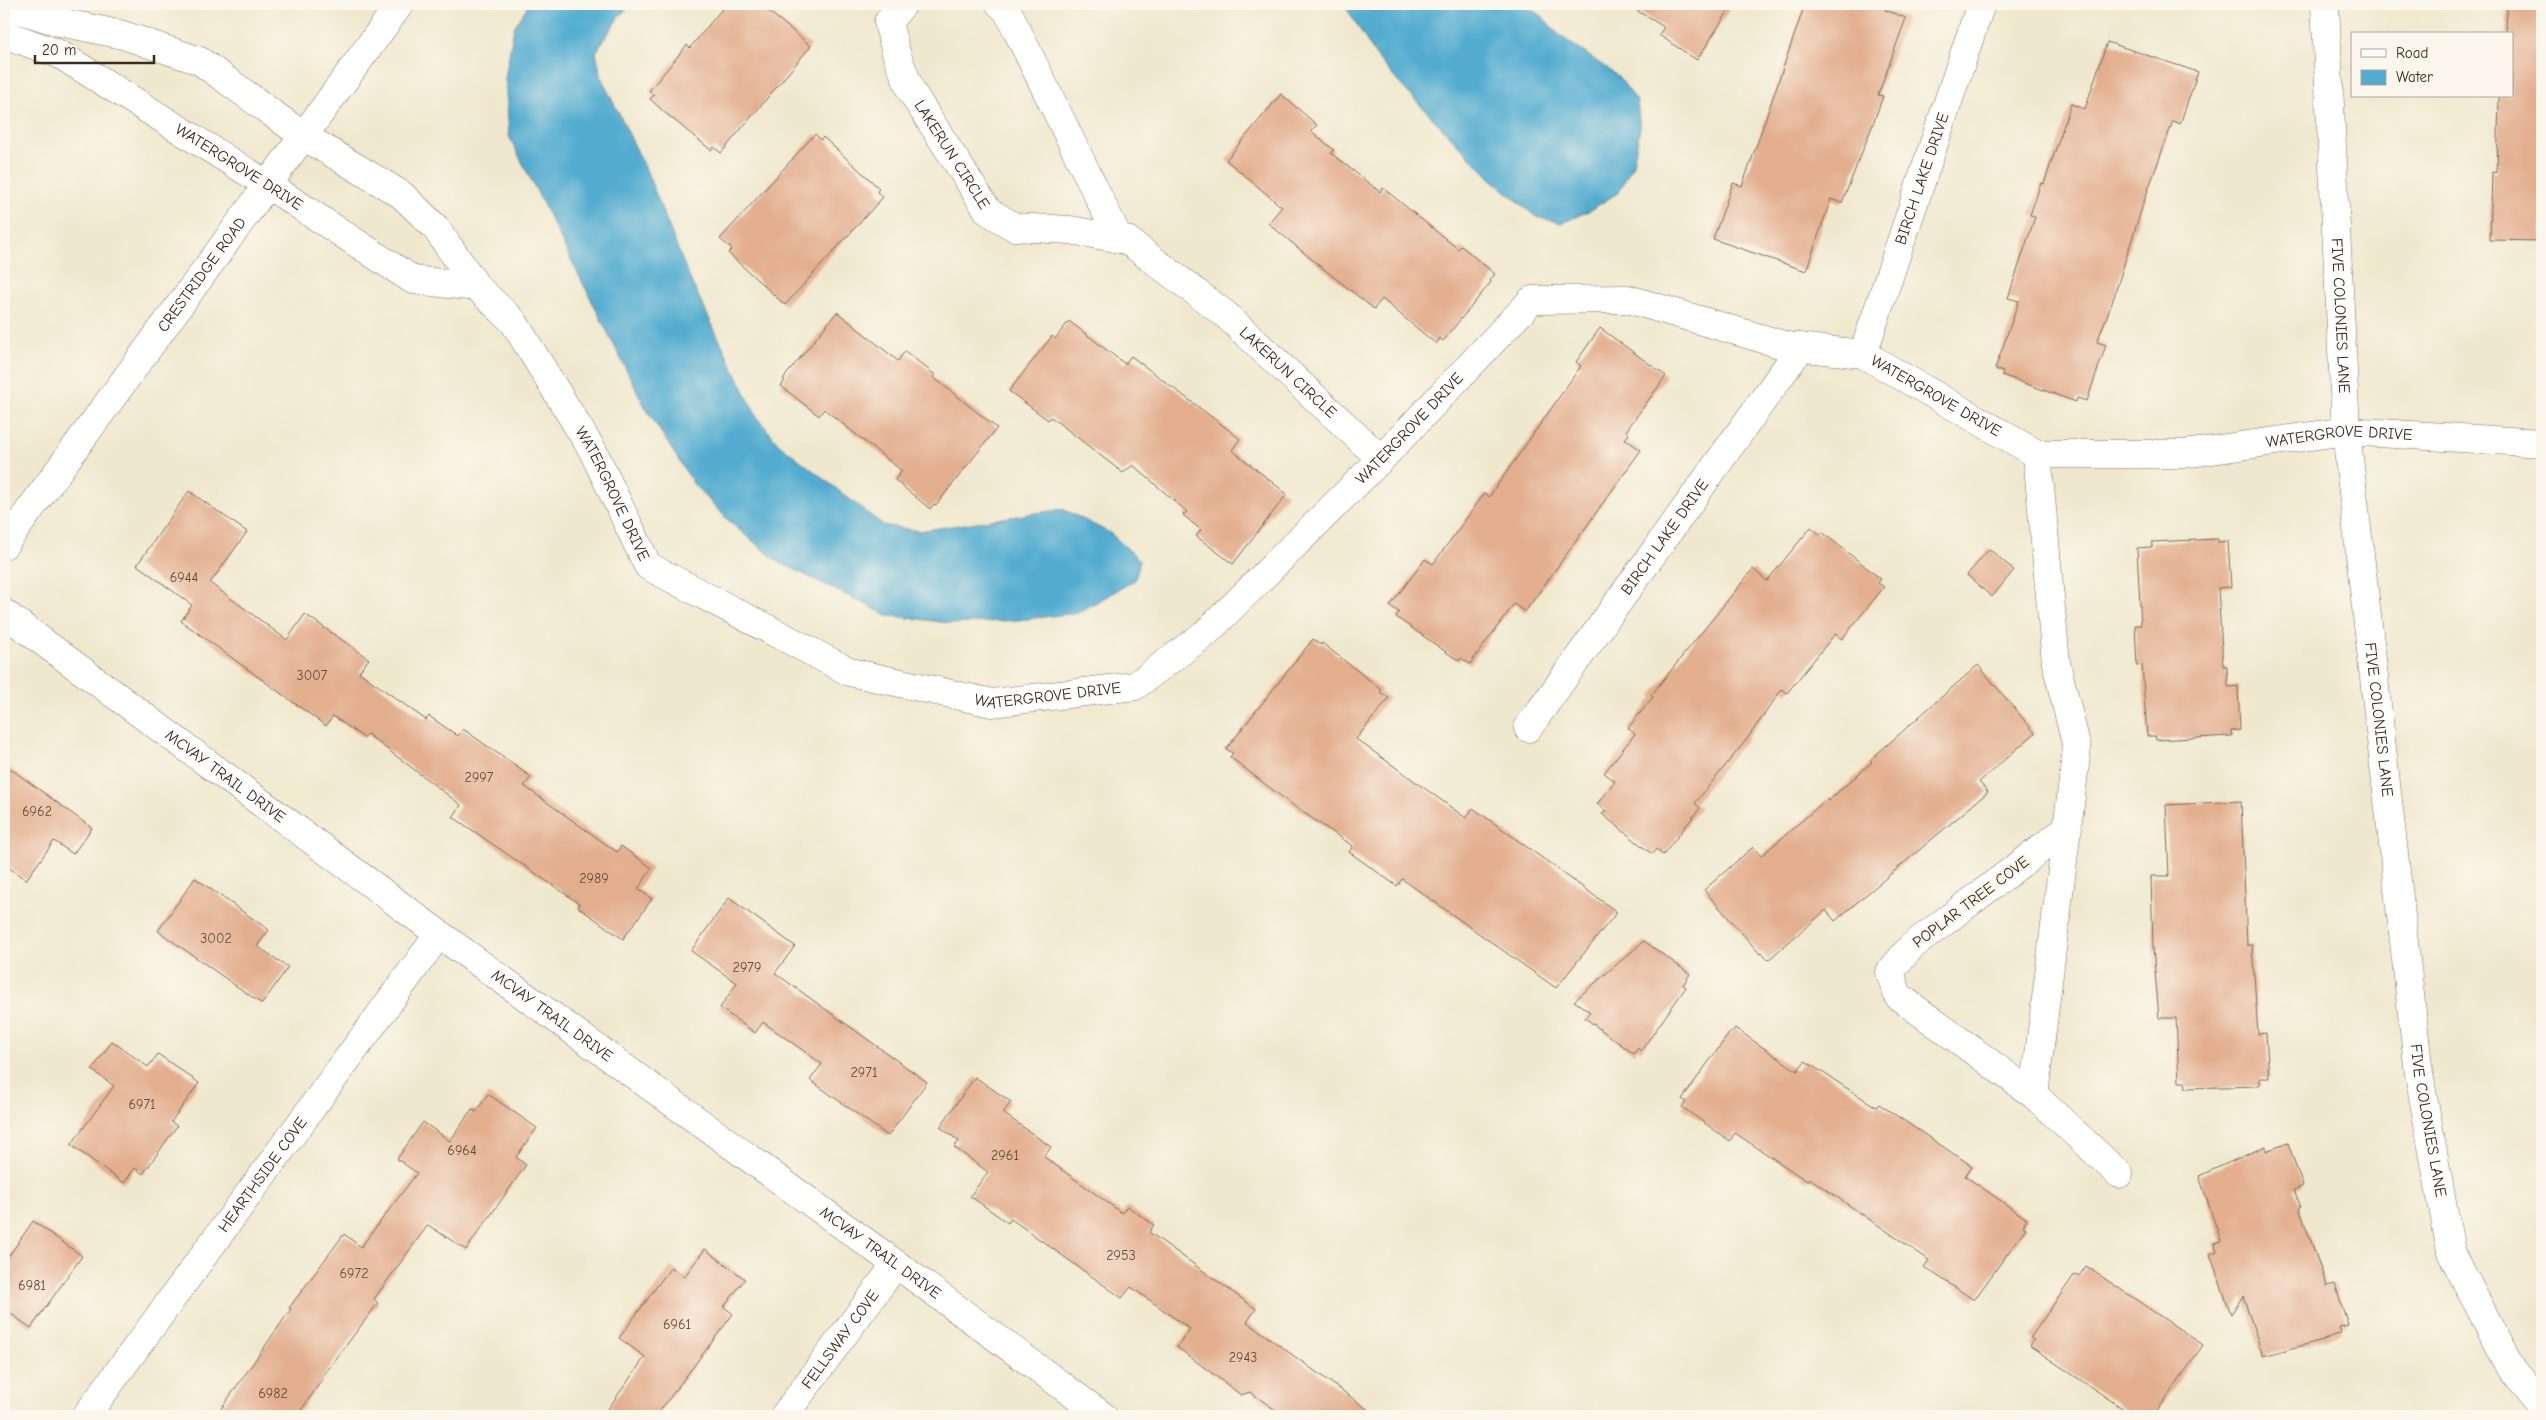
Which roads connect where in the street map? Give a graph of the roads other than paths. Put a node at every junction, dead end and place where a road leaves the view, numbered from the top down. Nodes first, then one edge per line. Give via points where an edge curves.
1 (400, 4) edge
2 (903, 4) edge
3 (1000, 4) edge
4 (1981, 4) edge
5 (2325, 4) edge
6 (4, 5) edge
7 (4, 34) edge
8 (305, 136) junction
9 (268, 185) junction
10 (1119, 239) junction
11 (477, 287) junction
12 (1801, 347) junction
13 (1863, 354) junction
14 (2346, 431) junction
15 (2542, 443) edge
16 (2036, 454) junction
17 (1381, 459) junction
18 (4, 545) edge
19 (4, 612) edge
20 (1528, 728) dead end
21 (2068, 828) junction
22 (439, 934) junction
23 (2034, 1095) junction
24 (2119, 1174) dead end
25 (896, 1264) junction
26 (2542, 1406) edge
27 (86, 1416) edge
28 (784, 1416) edge
29 (1103, 1416) edge

1 - 8 street, CRESTRIDGE ROAD
2 - 10 street, LAKERUN CIRCLE via 888,22 908,84 988,211 1014,227 1070,230
3 - 10 street via 1007,10
4 - 13 street, BIRCH LAKE DRIVE
5 - 14 street, FIVE COLONIES LANE
6 - 8 street, WATERGROVE DRIVE via 60,22 123,35 200,60
7 - 9 street, WATERGROVE DRIVE via 59,54
8 - 9 street, CRESTRIDGE ROAD
8 - 11 street, WATERGROVE DRIVE via 402,195 435,227
9 - 11 street, WATERGROVE DRIVE via 413,280
9 - 18 street, CRESTRIDGE ROAD
10 - 17 street, LAKERUN CIRCLE via 1127,240 1226,314
11 - 17 street, WATERGROVE DRIVE via 513,321 593,451 648,566 850,672 992,703 1135,686 1206,633
12 - 13 street, WATERGROVE DRIVE
12 - 17 street, WATERGROVE DRIVE via 1787,346 1628,298 1532,300
12 - 20 street, BIRCH LAKE DRIVE
13 - 16 street, WATERGROVE DRIVE
14 - 15 street, WATERGROVE DRIVE
14 - 16 street, WATERGROVE DRIVE via 2184,454
14 - 26 street, FIVE COLONIES LANE via 2420,1074 2451,1252 2512,1370
16 - 21 street via 2056,663 2078,748
19 - 22 street, MCVAY TRAIL DRIVE
21 - 23 street
21 - 23 street, POPLAR TREE COVE via 1911,947 1890,972 1898,996
22 - 25 street, MCVAY TRAIL DRIVE
22 - 27 street, HEARTHSIDE COVE
23 - 24 street, POPLAR TREE COVE
25 - 28 street, FELLSWAY COVE
25 - 29 street, MCVAY TRAIL DRIVE

